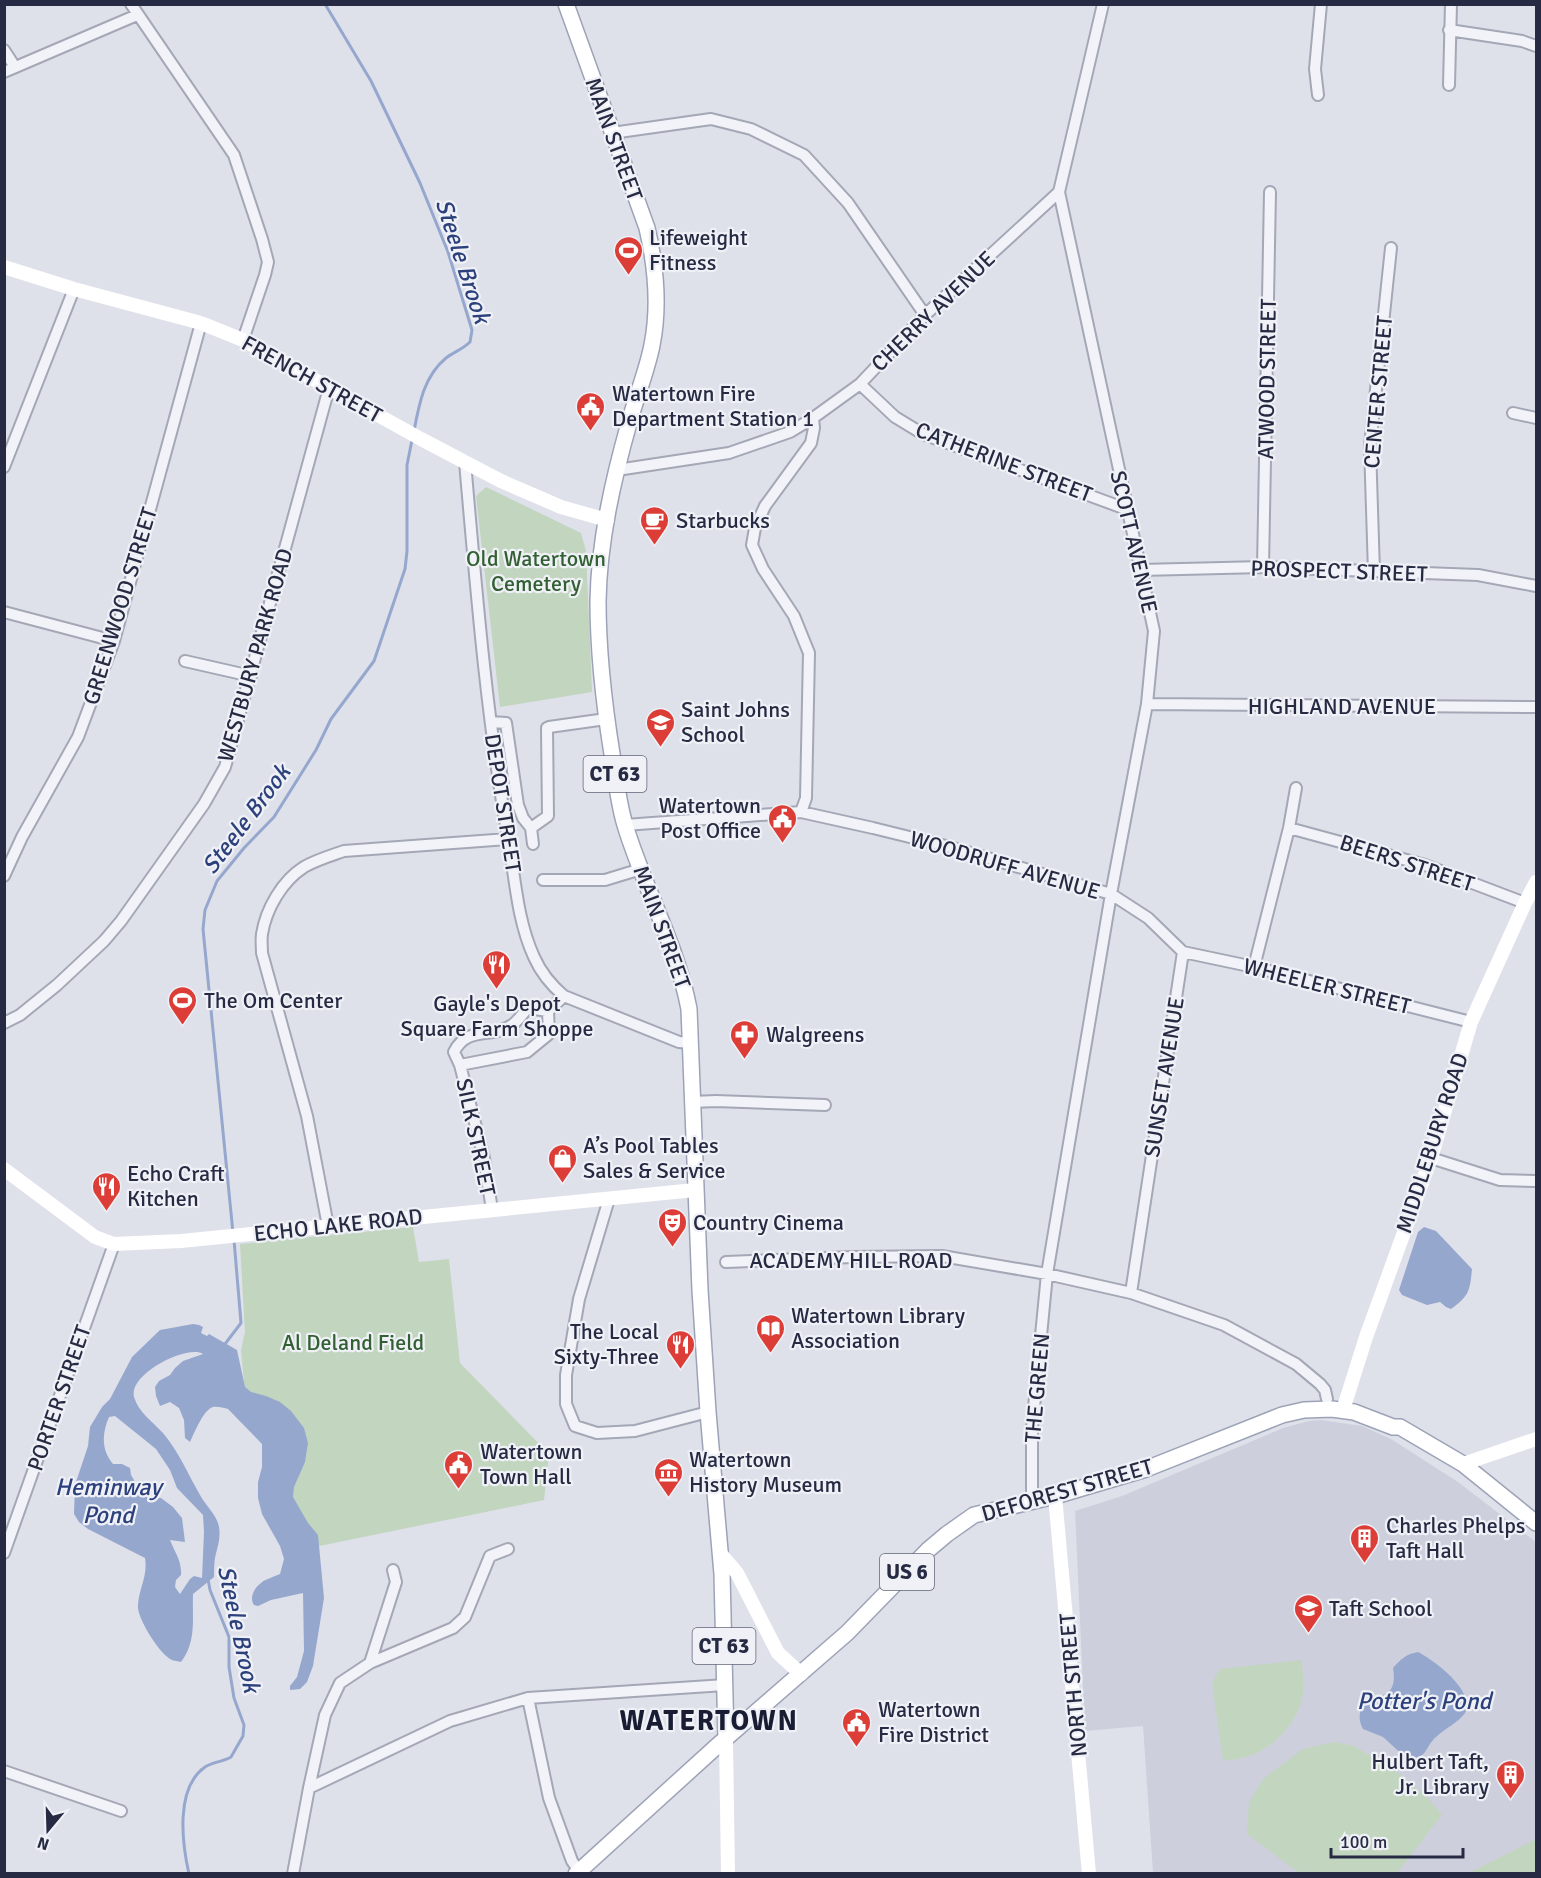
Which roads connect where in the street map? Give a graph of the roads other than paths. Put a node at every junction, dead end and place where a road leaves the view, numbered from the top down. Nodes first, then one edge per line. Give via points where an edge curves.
1 (131, 4) edge
2 (566, 4) edge
3 (1103, 4) edge
4 (1321, 4) edge
5 (1451, 4) edge
6 (137, 15) junction
7 (1449, 30) junction
8 (1536, 46) edge
9 (4, 50) edge
10 (10, 69) edge
11 (1449, 85) dead end
12 (1318, 94) dead end
13 (612, 134) junction
14 (1059, 192) junction
15 (1270, 192) dead end
16 (1391, 248) dead end
17 (4, 267) edge
18 (74, 290) junction
19 (925, 315) junction
20 (201, 323) junction
21 (243, 340) junction
22 (860, 384) junction
23 (328, 388) junction
24 (1513, 413) dead end
25 (813, 418) junction
26 (1536, 418) edge
27 (465, 462) junction
28 (4, 467) edge
29 (617, 470) junction
30 (1126, 509) junction
31 (607, 520) junction
32 (1263, 567) junction
33 (1142, 570) junction
34 (1374, 572) junction
35 (1536, 586) edge
36 (4, 612) edge
37 (114, 641) junction
38 (185, 661) dead end
39 (251, 676) junction
40 (1146, 704) junction
41 (1536, 707) edge
42 (606, 719) junction
43 (491, 722) junction
44 (1296, 788) dead end
45 (801, 812) junction
46 (625, 825) junction
47 (531, 828) junction
48 (1289, 828) junction
49 (508, 838) junction
50 (533, 844) dead end
51 (641, 869) junction
52 (4, 876) edge
53 (543, 880) dead end
54 (1536, 882) edge
55 (1111, 894) junction
56 (1525, 903) junction
57 (1183, 952) junction
58 (1254, 967) junction
59 (564, 996) junction
60 (548, 1011) junction
61 (1471, 1022) junction
62 (4, 1023) edge
63 (691, 1043) junction
64 (460, 1065) junction
65 (693, 1102) junction
66 (825, 1105) dead end
67 (1431, 1158) junction
68 (4, 1169) edge
69 (1536, 1180) edge
70 (695, 1190) junction
71 (609, 1199) junction
72 (492, 1210) junction
73 (328, 1226) junction
74 (114, 1244) junction
75 (726, 1262) dead end
76 (1047, 1274) junction
77 (1131, 1293) junction
78 (1327, 1400) junction
79 (1345, 1405) junction
80 (1304, 1410) junction
81 (708, 1412) junction
82 (1536, 1439) edge
83 (1463, 1464) junction
84 (1055, 1496) junction
85 (1032, 1502) junction
86 (1536, 1523) edge
87 (508, 1549) dead end
88 (4, 1553) edge
89 (720, 1553) junction
90 (393, 1570) dead end
91 (370, 1663) junction
92 (801, 1674) junction
93 (725, 1685) junction
94 (528, 1698) junction
95 (726, 1739) junction
96 (4, 1771) edge
97 (309, 1788) junction
98 (121, 1810) dead end
99 (578, 1872) edge
100 (293, 1874) edge
101 (728, 1874) edge
102 (1089, 1874) edge

1 - 6 street
2 - 13 main road, MAIN STREET / CT 63
3 - 14 street
4 - 12 street via 1315,69
5 - 7 street
6 - 10 street
6 - 21 street via 234,155 262,238 268,262 266,275
7 - 8 street
7 - 11 street
9 - 10 street
13 - 19 street via 711,119 751,129 804,155 848,203
13 - 29 main road, MAIN STREET / CT 63 via 646,228 656,283 652,346
14 - 19 street, CHERRY AVENUE
14 - 30 street, SCOTT AVENUE
15 - 32 street, ATWOOD STREET
16 - 34 street, CENTER STREET via 1370,446
17 - 18 street, FRENCH STREET
18 - 20 street, FRENCH STREET
18 - 28 street
19 - 22 street, CHERRY AVENUE
20 - 21 street, FRENCH STREET
20 - 37 street, GREENWOOD STREET
21 - 23 street, FRENCH STREET
22 - 25 street, CHERRY AVENUE
22 - 30 street, CATHERINE STREET via 895,417 923,434
23 - 27 street, FRENCH STREET
23 - 39 street, WESTBURY PARK ROAD
24 - 26 street
25 - 29 street, CHERRY AVENUE via 790,432 729,453
25 - 45 street via 811,443 765,506 754,528 752,545 794,616 808,653 806,798
27 - 31 street, FRENCH STREET via 545,500
27 - 43 street, DEPOT STREET
29 - 31 main road, MAIN STREET / CT 63
30 - 33 street, SCOTT AVENUE
31 - 42 main road, MAIN STREET / CT 63 via 598,601
32 - 33 street, PROSPECT STREET
32 - 34 street, PROSPECT STREET
33 - 40 street, SCOTT AVENUE via 1154,631
34 - 35 street, PROSPECT STREET via 1478,575
36 - 37 street
37 - 52 street, GREENWOOD STREET via 78,737
38 - 39 street
39 - 62 street, WESTBURY PARK ROAD via 225,767 204,804 121,921 57,985
40 - 41 street, HIGHLAND AVENUE
40 - 55 street, SCOTT AVENUE
42 - 46 main road, MAIN STREET / CT 63
42 - 47 street via 547,728 548,816
43 - 47 street via 506,723 518,805
43 - 49 street, DEPOT STREET
44 - 48 street
45 - 46 street, WOODRUFF AVENUE
45 - 55 street, WOODRUFF AVENUE via 950,847
46 - 51 main road, MAIN STREET / CT 63
47 - 50 street
48 - 56 street, BEERS STREET via 1425,865
48 - 58 street
49 - 59 street, DEPOT STREET via 525,931 534,957 543,975
49 - 73 street via 344,851 302,868 270,906 261,935 262,953 307,1116
51 - 53 street via 605,880
51 - 63 main road, MAIN STREET / CT 63 via 685,989
54 - 56 street, MIDDLEBURY ROAD
55 - 57 street via 1148,918
55 - 76 street, WOODRUFF AVENUE
56 - 61 street, MIDDLEBURY ROAD
57 - 58 street, WHEELER STREET
57 - 77 street, SUNSET AVENUE
58 - 61 street, WHEELER STREET
59 - 60 street
59 - 63 street, DEPOT STREET via 679,1042
60 - 64 street, SILK STREET via 549,1034 527,1052
60 - 64 street, SILK STREET via 528,1008 512,1026 472,1035 459,1043 454,1052
61 - 67 street, MIDDLEBURY ROAD
63 - 65 main road, MAIN STREET / CT 63
64 - 72 street, SILK STREET via 484,1158
65 - 66 street
65 - 70 main road, MAIN STREET / CT 63
67 - 69 street via 1500,1180
67 - 79 street, MIDDLEBURY ROAD
68 - 74 street, ECHO LAKE ROAD via 95,1237
70 - 71 street, ECHO LAKE ROAD
70 - 81 main road, MAIN STREET / CT 63
71 - 72 street, ECHO LAKE ROAD
71 - 81 street via 579,1299 566,1375 566,1404 575,1426 597,1433 635,1431
72 - 73 street, ECHO LAKE ROAD
73 - 74 street, ECHO LAKE ROAD
74 - 88 street, PORTER STREET
75 - 76 street, ACADEMY HILL ROAD via 942,1256
76 - 77 street, ACADEMY HILL ROAD
76 - 85 street, THE GREEN via 1032,1419
77 - 78 street, ACADEMY HILL ROAD via 1224,1325 1296,1364 1320,1384
78 - 79 main road, US 6
78 - 80 main road, US 6 via 1310,1403
79 - 80 main road, US 6
79 - 83 main road, US 6 via 1400,1426
80 - 84 main road, DEFOREST STREET / US 6 via 1282,1415 1146,1469
81 - 89 main road, MAIN STREET / CT 63
82 - 83 street
83 - 86 main road, US 6
84 - 85 main road, DEFOREST STREET / US 6
84 - 102 street, NORTH STREET
85 - 92 main road, DEFOREST STREET / US 6 via 974,1515 947,1534
87 - 91 street via 490,1556 465,1617 453,1628
89 - 92 street via 736,1573 778,1653
89 - 93 main road, MAIN STREET / CT 63
90 - 91 street via 396,1582
91 - 97 street via 340,1683 326,1715
92 - 95 main road, DEFOREST STREET / US 6
93 - 94 street
93 - 95 main road, MAIN STREET / CT 63
94 - 97 street via 450,1721
94 - 99 street via 549,1798
95 - 99 main road, US 6
95 - 101 street, MAIN STREET / CT 63
96 - 98 street
97 - 100 street

